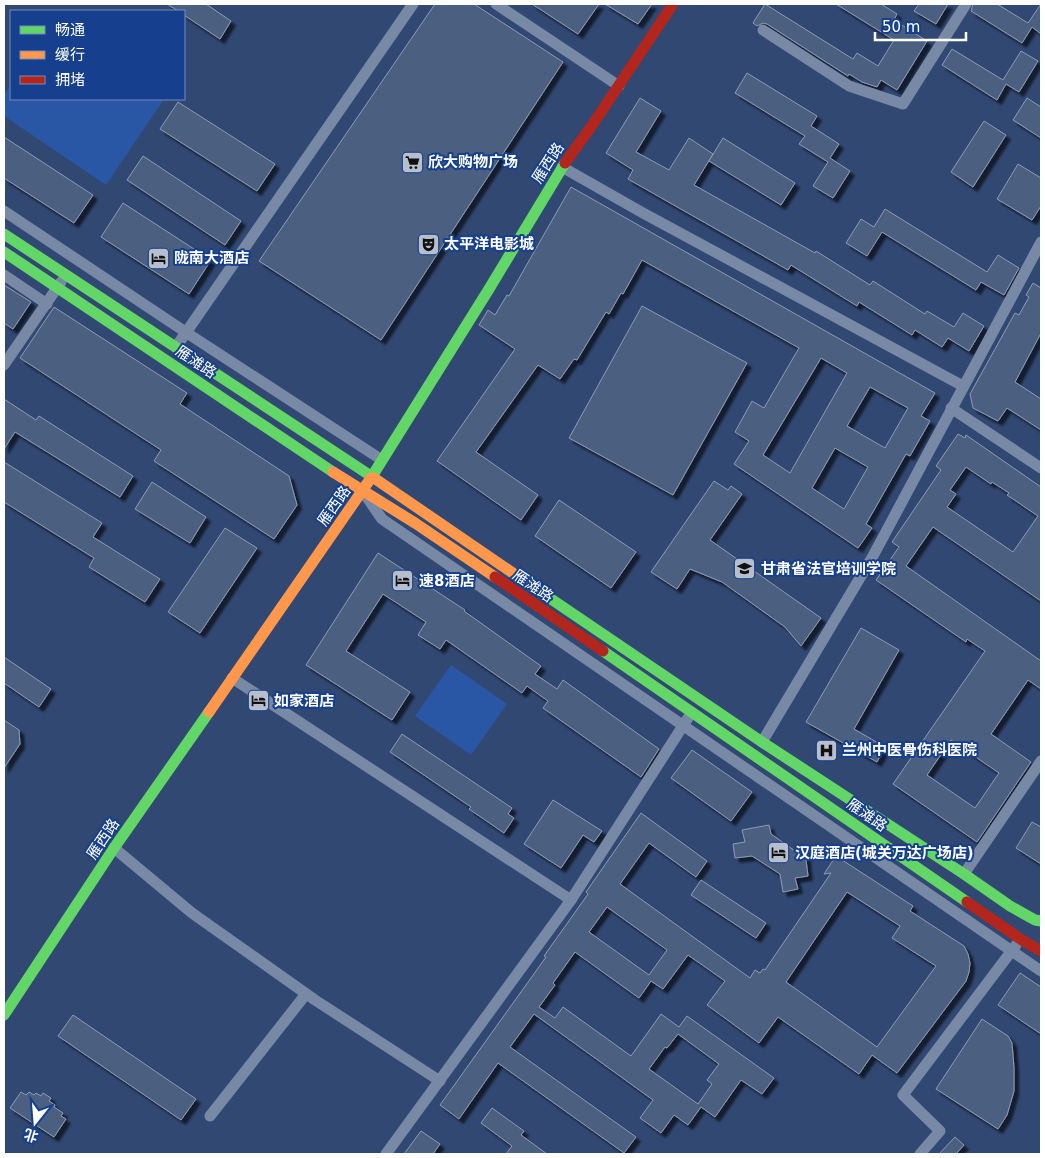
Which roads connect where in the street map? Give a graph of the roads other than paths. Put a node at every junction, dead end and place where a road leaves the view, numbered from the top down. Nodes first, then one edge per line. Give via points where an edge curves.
1 (413, 4) edge
2 (496, 4) edge
3 (673, 4) edge
4 (966, 4) edge
5 (763, 30) dead end
6 (619, 86) junction
7 (562, 167) junction
8 (4, 210) edge
9 (4, 234) edge
10 (1041, 242) edge
11 (4, 252) edge
12 (4, 275) edge
13 (66, 275) junction
14 (58, 287) junction
15 (47, 304) junction
16 (186, 333) junction
17 (176, 347) junction
18 (4, 365) edge
19 (964, 386) junction
20 (951, 408) junction
21 (382, 460) junction
22 (1041, 468) edge
23 (372, 476) junction
24 (362, 491) junction
25 (232, 678) junction
26 (701, 699) junction
27 (692, 712) junction
28 (683, 724) junction
29 (762, 742) junction
30 (1041, 761) edge
31 (114, 848) junction
32 (964, 874) junction
33 (571, 900) junction
34 (1038, 920) edge
35 (1022, 940) junction
36 (1012, 949) junction
37 (1041, 951) edge
38 (1041, 971) edge
39 (306, 994) junction
40 (4, 1015) edge
41 (440, 1081) junction
42 (210, 1116) dead end
43 (386, 1154) edge
44 (920, 1154) edge

1 - 16 street
2 - 6 street
3 - 6 main road, 雁西路
4 - 5 street via 903,104 849,86
6 - 7 main road, 雁西路
7 - 19 street
7 - 21 main road, 雁西路
8 - 16 street, 雁滩路
9 - 13 main road, 雁滩路
10 - 19 street
11 - 14 main road, 雁滩路
12 - 15 street
13 - 14 street
13 - 17 main road, 雁滩路
14 - 15 street
14 - 24 main road, 雁滩路
15 - 18 street
16 - 17 street
16 - 21 street, 雁滩路
17 - 23 main road, 雁滩路
19 - 20 street
20 - 22 street
20 - 29 street via 872,556
21 - 23 main road, 雁西路
23 - 24 main road, 雁西路
23 - 26 main road, 雁滩路
24 - 25 main road, 雁西路
24 - 27 main road, 雁滩路
24 - 28 street via 382,518
25 - 31 main road, 雁西路
25 - 33 street
26 - 27 street
26 - 29 main road, 雁滩路
27 - 28 street
27 - 35 main road, 雁滩路
28 - 33 street
28 - 36 street
29 - 32 main road, 雁滩路
30 - 32 street
31 - 39 street via 192,913
31 - 40 main road, 雁西路
32 - 34 main road, 雁滩路 via 1010,906
33 - 41 street
35 - 36 street
35 - 37 main road, 雁滩路
36 - 38 street
36 - 44 street via 903,1095 940,1131
39 - 41 street
39 - 42 street
41 - 43 street

